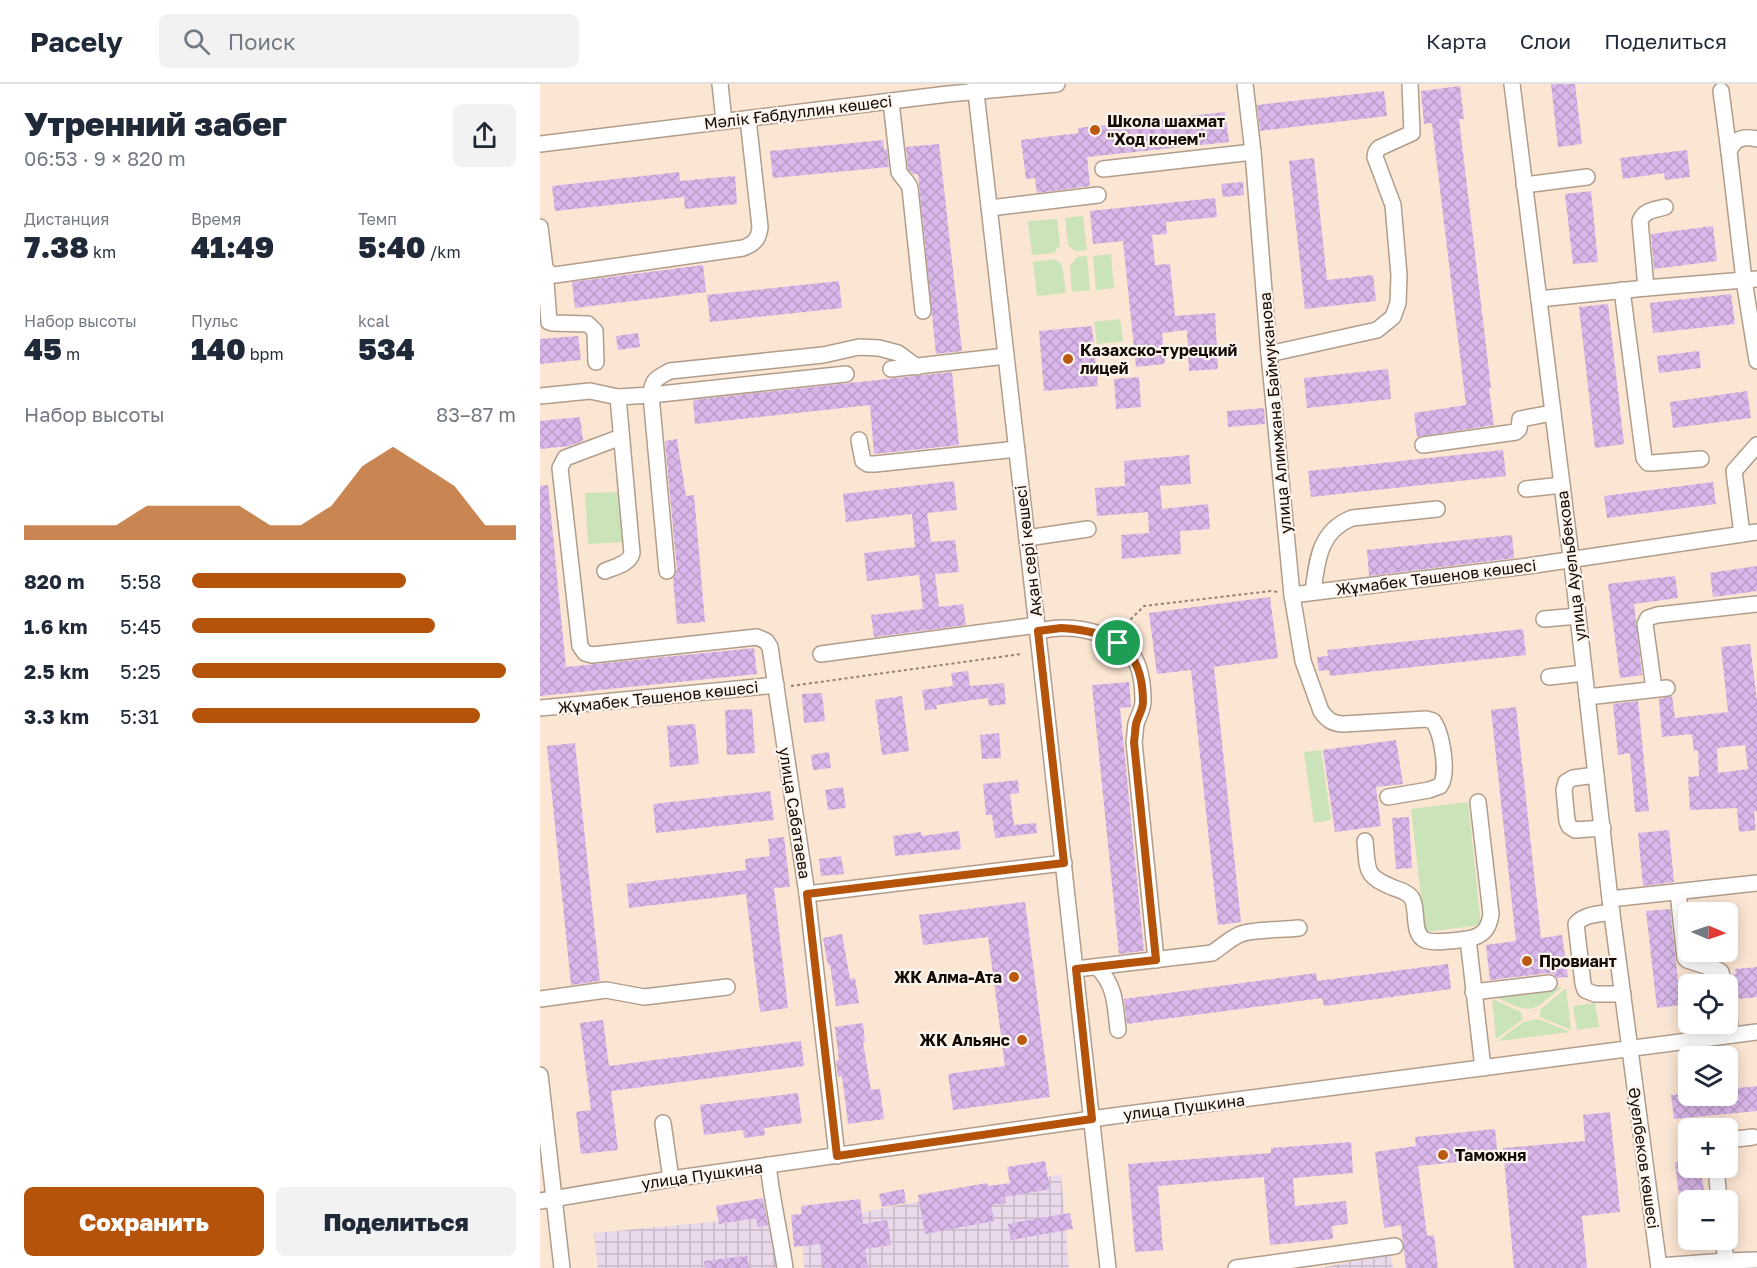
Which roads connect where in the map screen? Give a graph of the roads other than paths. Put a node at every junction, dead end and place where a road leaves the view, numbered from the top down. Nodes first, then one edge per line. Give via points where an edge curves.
1 (720, 84) edge
2 (1057, 84) edge
3 (1245, 84) edge
4 (1410, 84) edge
5 (1512, 84) edge
6 (976, 88) edge
7 (1721, 91) dead end
8 (891, 102) junction
9 (748, 119) junction
10 (724, 121) junction
11 (1757, 139) edge
12 (540, 144) edge
13 (1253, 152) junction
14 (1729, 152) junction
15 (1104, 169) dead end
16 (1587, 177) dead end
17 (1524, 185) junction
18 (1098, 195) dead end
19 (1665, 207) dead end
20 (990, 208) junction
21 (540, 227) edge
22 (545, 268) junction
23 (1751, 279) edge
24 (1646, 288) junction
25 (1622, 290) junction
26 (1539, 299) junction
27 (923, 312) dead end
28 (1269, 354) junction
29 (1006, 356) junction
30 (1757, 361) edge
31 (596, 362) dead end
32 (917, 367) junction
33 (891, 369) dead end
34 (846, 374) dead end
35 (651, 395) junction
36 (540, 396) edge
37 (618, 397) junction
38 (1552, 412) junction
39 (621, 437) junction
40 (859, 440) dead end
41 (1423, 444) dead end
42 (1757, 446) edge
43 (1017, 449) junction
44 (1701, 459) dead end
45 (1562, 485) junction
46 (1526, 489) dead end
47 (1437, 509) dead end
48 (1088, 529) dead end
49 (1749, 533) edge
50 (1027, 537) junction
51 (1570, 560) junction
52 (605, 571) dead end
53 (667, 571) dead end
54 (1313, 592) junction
55 (1293, 595) junction
56 (1757, 604) edge
57 (1578, 616) junction
58 (1545, 619) dead end
59 (1037, 628) junction
60 (821, 654) dead end
61 (1584, 674) junction
62 (1549, 677) dead end
63 (776, 686) junction
64 (1587, 697) junction
65 (540, 708) edge
66 (1596, 776) junction
67 (1388, 797) dead end
68 (1478, 802) dead end
69 (1603, 828) junction
70 (1365, 841) dead end
71 (1064, 863) junction
72 (1757, 883) edge
73 (1678, 892) junction
74 (807, 894) junction
75 (1611, 905) junction
76 (1299, 928) dead end
77 (1468, 939) junction
78 (1156, 960) junction
79 (1097, 967) junction
80 (1076, 969) junction
81 (1722, 974) edge
82 (1549, 983) dead end
83 (727, 987) dead end
84 (1473, 992) junction
85 (1623, 994) junction
86 (540, 999) edge
87 (1118, 1030) dead end
88 (1757, 1032) edge
89 (1731, 1035) joint
90 (1629, 1049) junction
91 (1482, 1068) junction
92 (540, 1076) edge
93 (1092, 1119) junction
94 (663, 1123) dead end
95 (1753, 1137) dead end
96 (1738, 1139) edge
97 (837, 1156) junction
98 (768, 1166) junction
99 (671, 1179) junction
100 (548, 1200) edge
101 (1395, 1246) dead end
102 (1757, 1260) edge
103 (1726, 1264) edge
104 (1659, 1267) edge
105 (562, 1268) edge
106 (785, 1268) edge
107 (1108, 1268) edge
108 (1236, 1268) edge

1 - 10 street
2 - 6 street, Мәлік Ғабдуллин көшесі
3 - 13 street, улица Алимжана Баймуканова
4 - 28 street via 1412,133 1376,152 1393,205 1399,274 1398,303 1393,317 1377,330
5 - 17 street, улица Ауельбекова
6 - 8 street, Мәлік Ғабдуллин көшесі
6 - 20 street, Ақан сері көшесі
7 - 14 street
8 - 9 street, Мәлік Ғабдуллин көшесі
8 - 27 street via 899,172 910,188
9 - 10 street, Мәлік Ғабдуллин көшесі
9 - 22 street via 760,227 751,245 561,275
10 - 12 street, Мәлік Ғабдуллин көшесі
11 - 14 street via 1739,139
13 - 15 street
13 - 28 street, улица Алимжана Баймуканова
14 - 23 street
16 - 17 street
17 - 26 street, улица Ауельбекова
18 - 20 street
19 - 24 street via 1647,212 1640,221
20 - 29 street, Ақан сері көшесі
21 - 22 street
22 - 31 street via 549,322 592,326
23 - 24 street
23 - 30 street
24 - 25 street
25 - 26 street
25 - 44 street via 1644,458 1648,463
26 - 38 street, улица Ауельбекова
28 - 55 street, улица Алимжана Баймуканова
29 - 32 street
29 - 43 street, Ақан сері көшесі
32 - 33 street
32 - 35 street via 898,352 860,347 823,355 670,371 651,385
34 - 35 street
35 - 37 street
35 - 53 street
36 - 37 street via 590,391
37 - 39 street
38 - 41 street via 1520,419 1516,432
38 - 45 street, улица Ауельбекова
39 - 52 street via 632,553 628,561
39 - 63 street, улица Сабатаева via 565,458 560,468 580,646 592,655 757,636 770,647
40 - 43 street via 863,461 868,464
42 - 49 street via 1734,471
43 - 50 street, Ақан сері көшесі
45 - 46 street
45 - 51 street, улица Ауельбекова
47 - 54 street via 1342,522 1323,544
48 - 50 street
49 - 51 street, Жұмабек Тәшенов көшесі
50 - 59 street, Ақан сері көшесі
51 - 54 street, Жұмабек Тәшенов көшесі
51 - 57 street, улица Ауельбекова
54 - 55 street, Жұмабек Тәшенов көшесі
55 - 67 street, улица Алимжана Баймуканова via 1303,661 1325,717 1344,724 1419,718 1433,721 1440,733 1443,783 1436,788
56 - 64 street via 1648,618 1645,624 1660,688
57 - 58 street
57 - 61 street, улица Ауельбекова
59 - 60 street
59 - 71 street, Ақан сері көшесі
59 - 78 street via 1098,634 1118,643 1139,669 1143,702 1134,742
61 - 62 street
61 - 64 street, улица Ауельбекова
63 - 65 street, Жұмабек Тәшенов көшесі
63 - 74 street, улица Сабатаева
64 - 66 street, улица Ауельбекова
66 - 69 street, улица Ауельбекова
66 - 69 street via 1566,782 1567,821 1575,830
68 - 77 street via 1491,914 1483,934
69 - 75 street, улица Ауельбекова
70 - 77 street via 1371,876 1411,897 1421,936 1429,941
71 - 74 street
71 - 80 street, Ақан сері көшесі
72 - 73 street
73 - 75 street
73 - 81 street via 1685,958
74 - 97 street, улица Сабатаева
75 - 85 street, улица Ауельбекова
75 - 85 street via 1576,924 1582,984 1591,993
76 - 78 street via 1243,933 1212,952
77 - 84 street
78 - 79 street
79 - 80 street
79 - 87 street via 1112,987
80 - 93 street, Ақан сері көшесі
82 - 84 street
83 - 86 street via 644,997 606,990
84 - 91 street
85 - 90 street, улица Ауельбекова
88 - 89 street, улица Пушкина
89 - 90 street, улица Пушкина
90 - 91 street, улица Пушкина
90 - 104 street, Әуелбеков көшесі
91 - 93 street, улица Пушкина
92 - 100 street
93 - 97 street, улица Пушкина
93 - 107 street, Ақан сері көшесі
94 - 99 street
95 - 96 street
97 - 98 street, улица Пушкина
98 - 99 street, улица Пушкина
98 - 106 street
99 - 100 street, улица Пушкина
100 - 105 street
101 - 108 street
102 - 103 street
103 - 104 street

